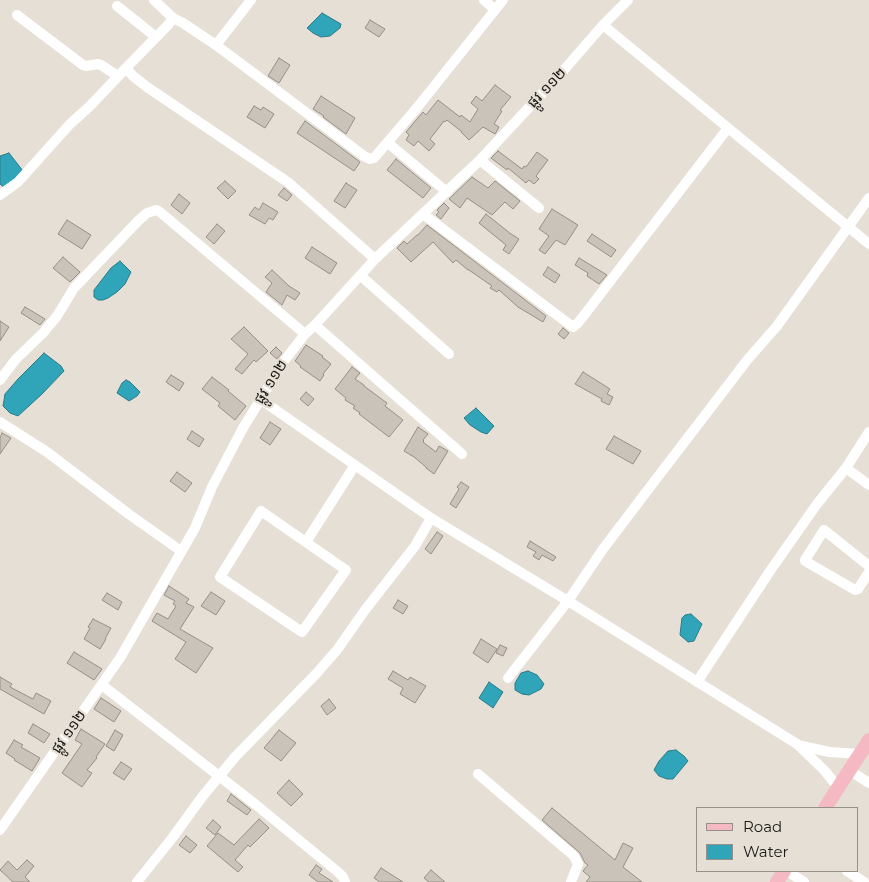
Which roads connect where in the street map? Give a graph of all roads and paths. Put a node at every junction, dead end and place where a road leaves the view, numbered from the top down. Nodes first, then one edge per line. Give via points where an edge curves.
1 (154, 0) edge
2 (251, 0) edge
3 (484, 0) edge
4 (503, 0) edge
5 (628, 0) edge
6 (117, 6) dead end
7 (495, 10) junction
8 (17, 15) dead end
9 (173, 18) junction
10 (603, 26) junction
11 (156, 37) junction
12 (216, 45) junction
13 (126, 68) junction
14 (118, 76) junction
15 (728, 128) junction
16 (388, 143) junction
17 (480, 160) junction
18 (447, 192) junction
19 (0, 195) edge
20 (869, 198) edge
21 (539, 208) dead end
22 (423, 214) junction
23 (848, 227) junction
24 (869, 244) edge
25 (375, 259) junction
26 (361, 276) junction
27 (315, 325) junction
28 (305, 334) junction
29 (449, 354) dead end
30 (3, 368) edge
31 (0, 380) edge
32 (260, 399) junction
33 (0, 422) edge
34 (869, 432) edge
35 (462, 454) dead end
36 (355, 465) junction
37 (846, 468) junction
38 (869, 485) edge
39 (431, 518) junction
40 (306, 542) junction
41 (181, 551) junction
42 (869, 566) edge
43 (869, 572) edge
44 (568, 601) junction
45 (508, 678) dead end
46 (697, 682) junction
47 (102, 686) junction
48 (869, 740) edge
49 (797, 744) junction
50 (860, 754) junction
51 (849, 770) junction
52 (478, 774) dead end
53 (219, 777) junction
54 (869, 783) edge
55 (838, 787) junction
56 (826, 807) edge
57 (0, 830) edge
58 (785, 872) edge
59 (788, 872) edge
60 (849, 872) edge
61 (570, 880) edge
62 (137, 882) edge
63 (345, 882) edge
64 (777, 882) edge
65 (804, 882) edge
66 (864, 882) edge

1 - 9 street
2 - 12 street
3 - 7 street
4 - 7 street
5 - 10 street, ផ្លូវ ១១២
6 - 11 street
7 - 16 street
8 - 14 street via 83,65 98,64
9 - 11 street
9 - 12 street
10 - 15 street
10 - 17 street, ផ្លូវ ១១២
11 - 13 street
12 - 16 street via 364,156 374,158
13 - 14 street
13 - 25 street via 147,87 288,183
14 - 19 street via 18,182
15 - 22 street via 574,327
15 - 23 street
16 - 18 street
17 - 18 street, ផ្លូវ ១១២
17 - 21 street
18 - 22 street, ផ្លូវ ១១២
20 - 23 street
22 - 25 street, ផ្លូវ ១១២
23 - 24 street
23 - 44 street via 777,326 748,359 603,549
25 - 26 street, ផ្លូវ ១១២
26 - 27 street, ផ្លូវ ១១២
26 - 29 street
27 - 28 street, ផ្លូវ ១១២
27 - 35 street
28 - 30 street via 160,212 153,210 138,221 74,288 43,332
28 - 32 street, ផ្លូវ ១១២
30 - 31 street
32 - 36 street
32 - 41 street, ផ្លូវ ១១២
33 - 41 street via 47,452
34 - 37 street
36 - 39 street
36 - 40 street
37 - 38 street
37 - 46 street via 786,548
39 - 44 street
39 - 53 street via 415,546 338,650
40 - 40 street via 346,570 302,632 220,577 261,511
41 - 47 street, ផ្លូវ ១១២
42 - 43 street via 826,530 805,560 855,590
44 - 45 street
44 - 46 street
46 - 49 street
47 - 53 street
47 - 57 street, ផ្លូវ ១១២
48 - 50 main road
49 - 50 street via 829,752
49 - 55 street
50 - 51 main road
51 - 54 street
51 - 55 main road
52 - 61 street via 574,856 578,864
53 - 62 street
53 - 63 street via 338,872
55 - 56 main road
58 - 64 main road
59 - 65 street
60 - 66 street

